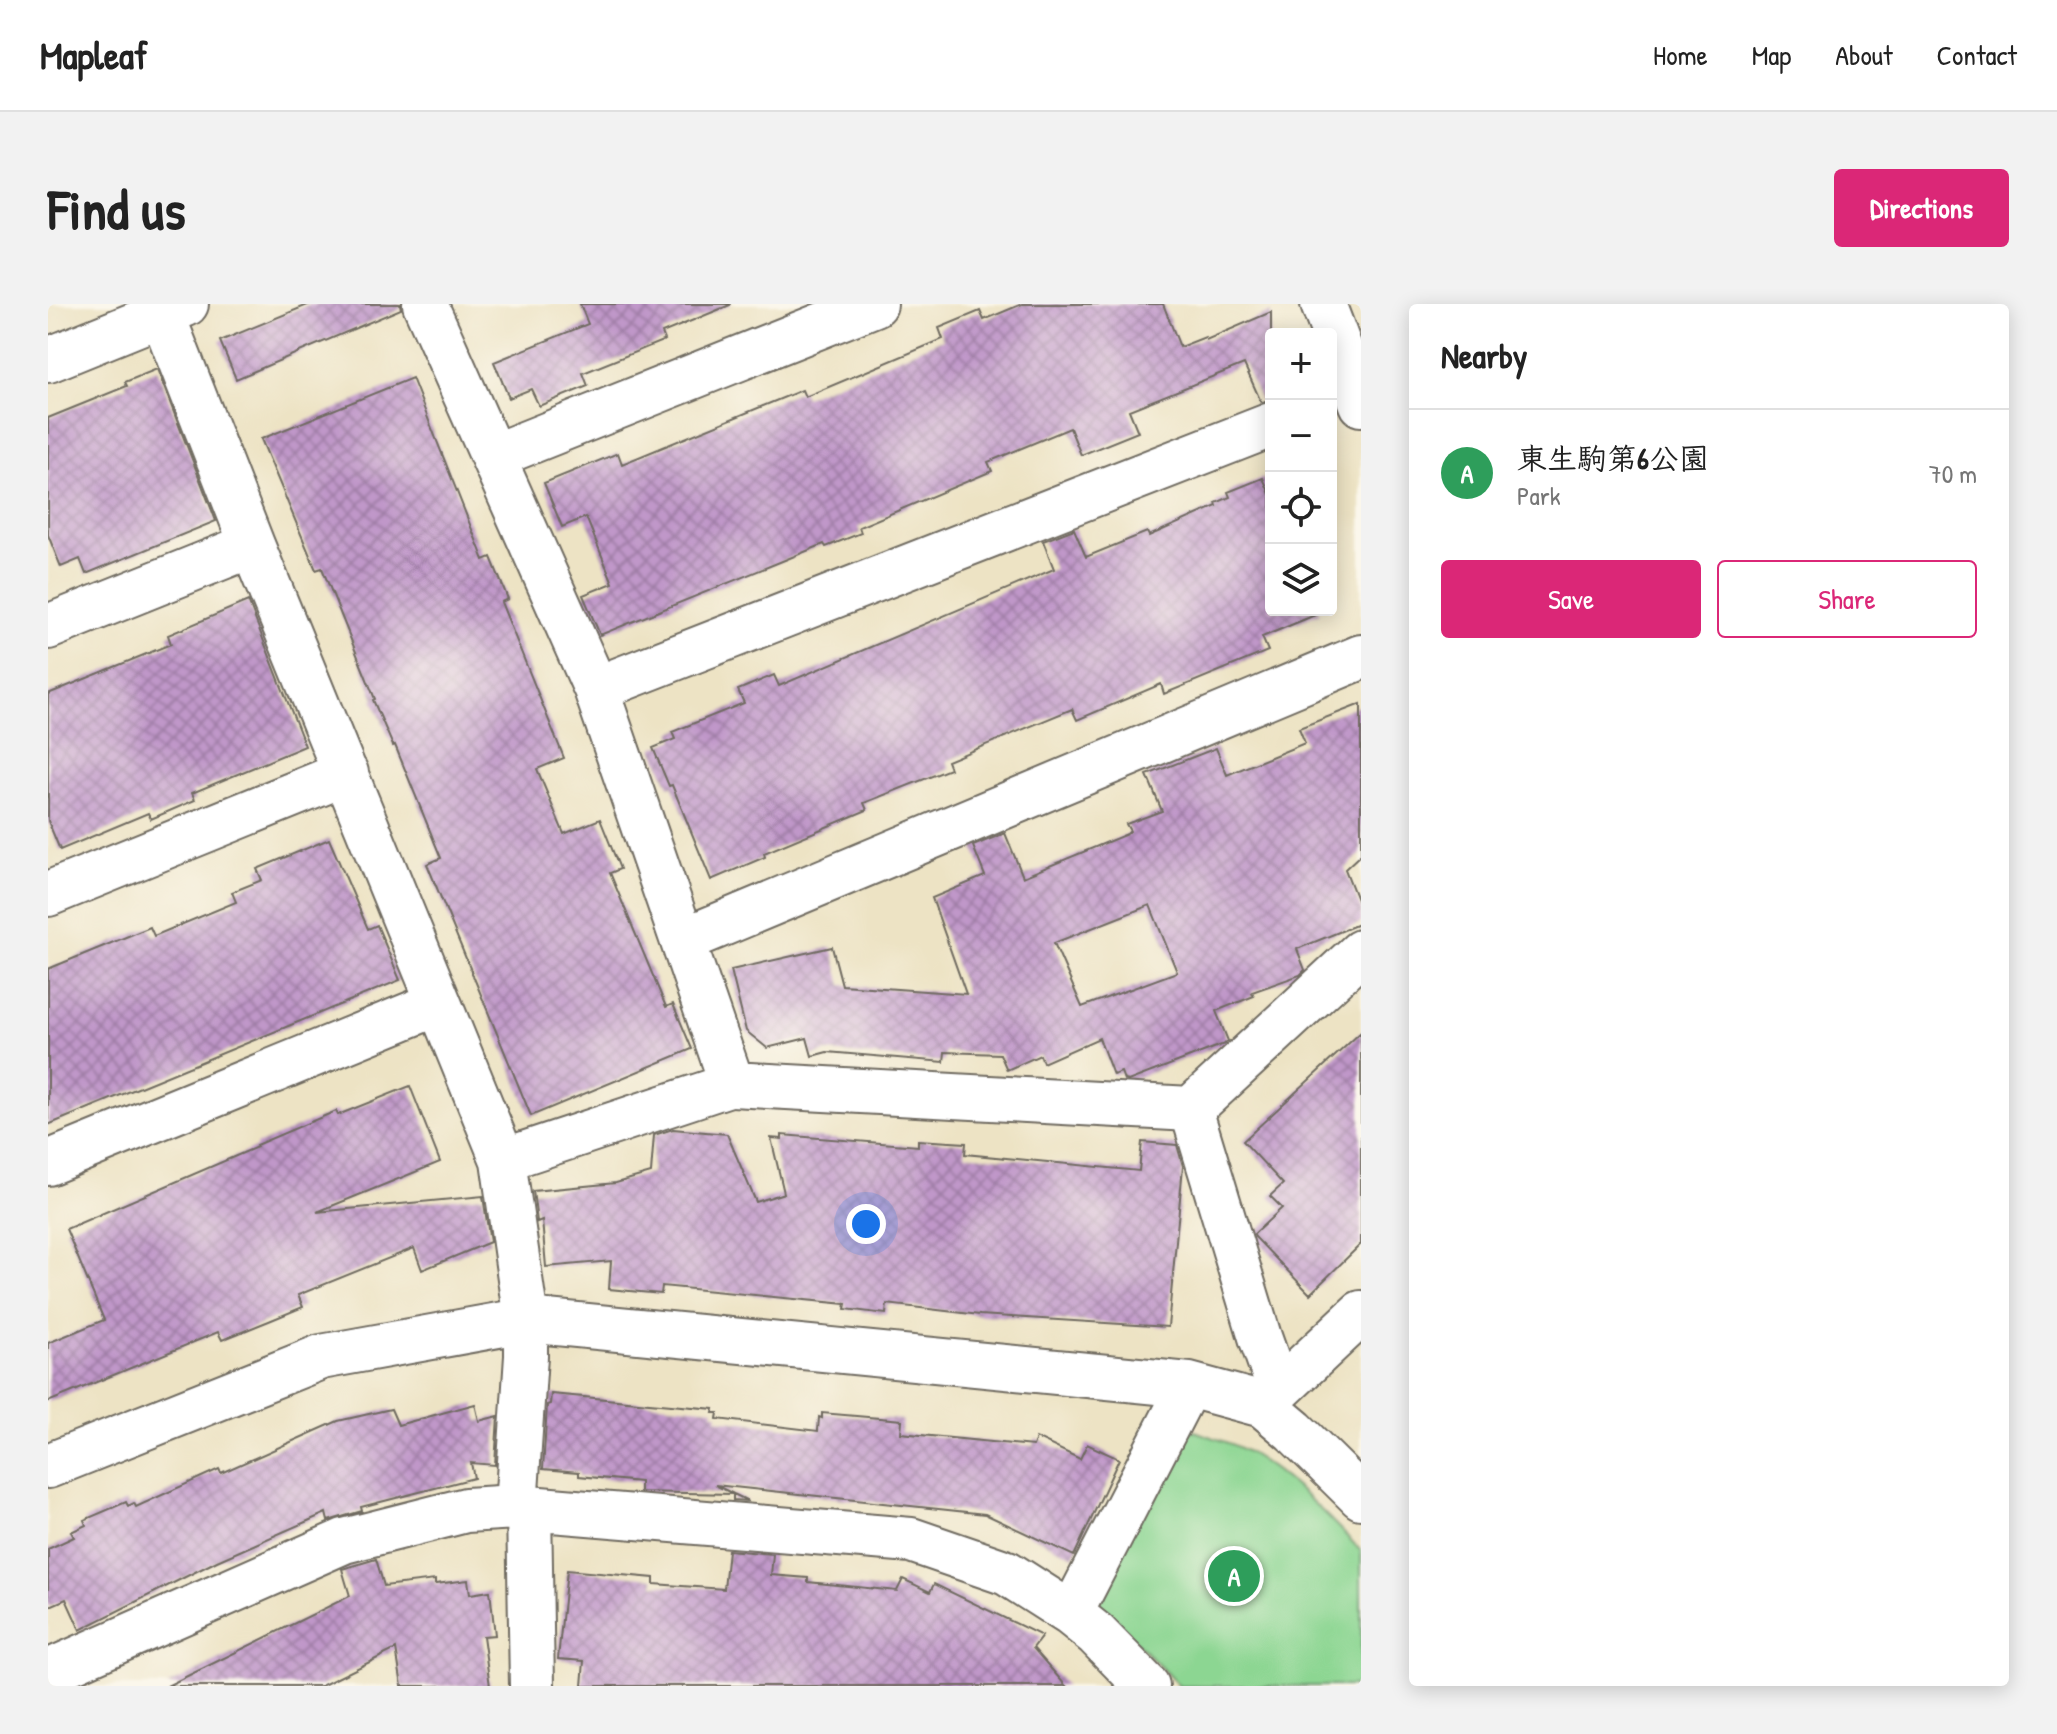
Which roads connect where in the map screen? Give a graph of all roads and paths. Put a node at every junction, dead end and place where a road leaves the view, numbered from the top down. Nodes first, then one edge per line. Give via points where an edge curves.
1 (425, 304) edge
2 (875, 304) edge
3 (1323, 304) edge
4 (174, 309) edge
5 (48, 360) edge
6 (1349, 399) edge
7 (1265, 427) edge
8 (494, 456) junction
9 (252, 545) junction
10 (48, 627) edge
11 (1361, 657) edge
12 (596, 689) junction
13 (346, 773) junction
14 (48, 894) edge
15 (684, 940) junction
16 (1361, 952) edge
17 (439, 1003) junction
18 (732, 1084) junction
19 (1191, 1109) junction
20 (503, 1160) junction
21 (48, 1163) edge
22 (1361, 1313) edge
23 (526, 1320) junction
24 (1189, 1385) junction
25 (1271, 1398) junction
26 (48, 1466) edge
27 (1361, 1497) edge
28 (523, 1508) junction
29 (1071, 1614) junction
30 (48, 1672) edge
31 (532, 1686) edge
32 (1147, 1686) edge

1 - 8 street
2 - 8 street
3 - 6 street
4 - 5 street
4 - 9 street
7 - 12 street
8 - 12 street
9 - 10 street
9 - 13 street
11 - 15 street
12 - 15 street
13 - 14 street
13 - 17 street
15 - 18 street
16 - 19 street
17 - 20 street
17 - 21 street
18 - 19 street
18 - 20 street
19 - 25 street
20 - 23 street
22 - 25 street
23 - 24 street
23 - 26 street via 321,1357
23 - 28 street
24 - 25 street
24 - 29 street
25 - 27 street via 1294,1431
28 - 29 street via 911,1540 1007,1573
28 - 30 street via 466,1510 344,1541
28 - 31 street
29 - 32 street

